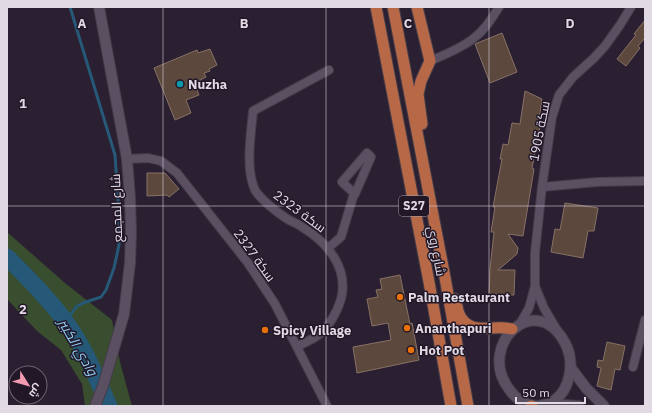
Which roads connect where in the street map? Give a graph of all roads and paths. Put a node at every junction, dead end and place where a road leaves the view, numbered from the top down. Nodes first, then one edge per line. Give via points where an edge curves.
1 (99, 7) edge
2 (375, 7) edge
3 (393, 7) edge
4 (417, 7) edge
5 (499, 7) edge
6 (631, 7) edge
7 (430, 61) junction
8 (329, 70) dead end
9 (127, 159) junction
10 (424, 170) junction
11 (645, 181) edge
12 (542, 187) junction
13 (355, 194) junction
14 (328, 248) junction
15 (444, 272) junction
16 (535, 286) junction
17 (645, 320) edge
18 (516, 327) junction
19 (557, 330) junction
20 (298, 346) junction
21 (633, 367) dead end
22 (571, 368) junction
23 (541, 405) edge
24 (95, 406) edge
25 (328, 406) edge
26 (451, 406) edge
27 (468, 406) edge
28 (531, 406) edge
29 (579, 406) edge
30 (604, 406) edge

1 - 9 street, شارع المجمع
2 - 26 main road, شارع روي / S27
3 - 10 main road, شارع روي / S27
4 - 7 main road
5 - 7 street via 483,30 473,39
6 - 12 street, سكة 1905 via 605,46 558,95 552,117
7 - 10 main road via 418,94 424,140
8 - 14 street, سكة 2323 via 254,112 250,160 255,190 262,198
9 - 20 street, سكة 2327 via 148,158 161,161 177,173 248,263
9 - 24 street, شارع المجمع via 131,232 124,314
10 - 15 main road, شارع روي / S27
11 - 12 street
12 - 16 street, سكة 1905 via 535,253
13 - 13 street via 371,157 367,153 342,182
13 - 14 street via 341,237
14 - 20 street, سكة 2323 via 341,272 343,282 338,310 317,336
15 - 18 main road via 453,289 459,314 465,323 482,329
15 - 27 main road, شارع روي / S27
16 - 18 street, سكة 1905 via 529,308
16 - 19 street, سكة 1905
17 - 21 street
18 - 19 street via 538,321 550,324
18 - 28 street via 503,342 500,366 512,395
19 - 22 street via 568,349
20 - 25 street, سكة 2327
22 - 23 street via 562,394 555,400
22 - 30 street
23 - 28 street
23 - 29 street

